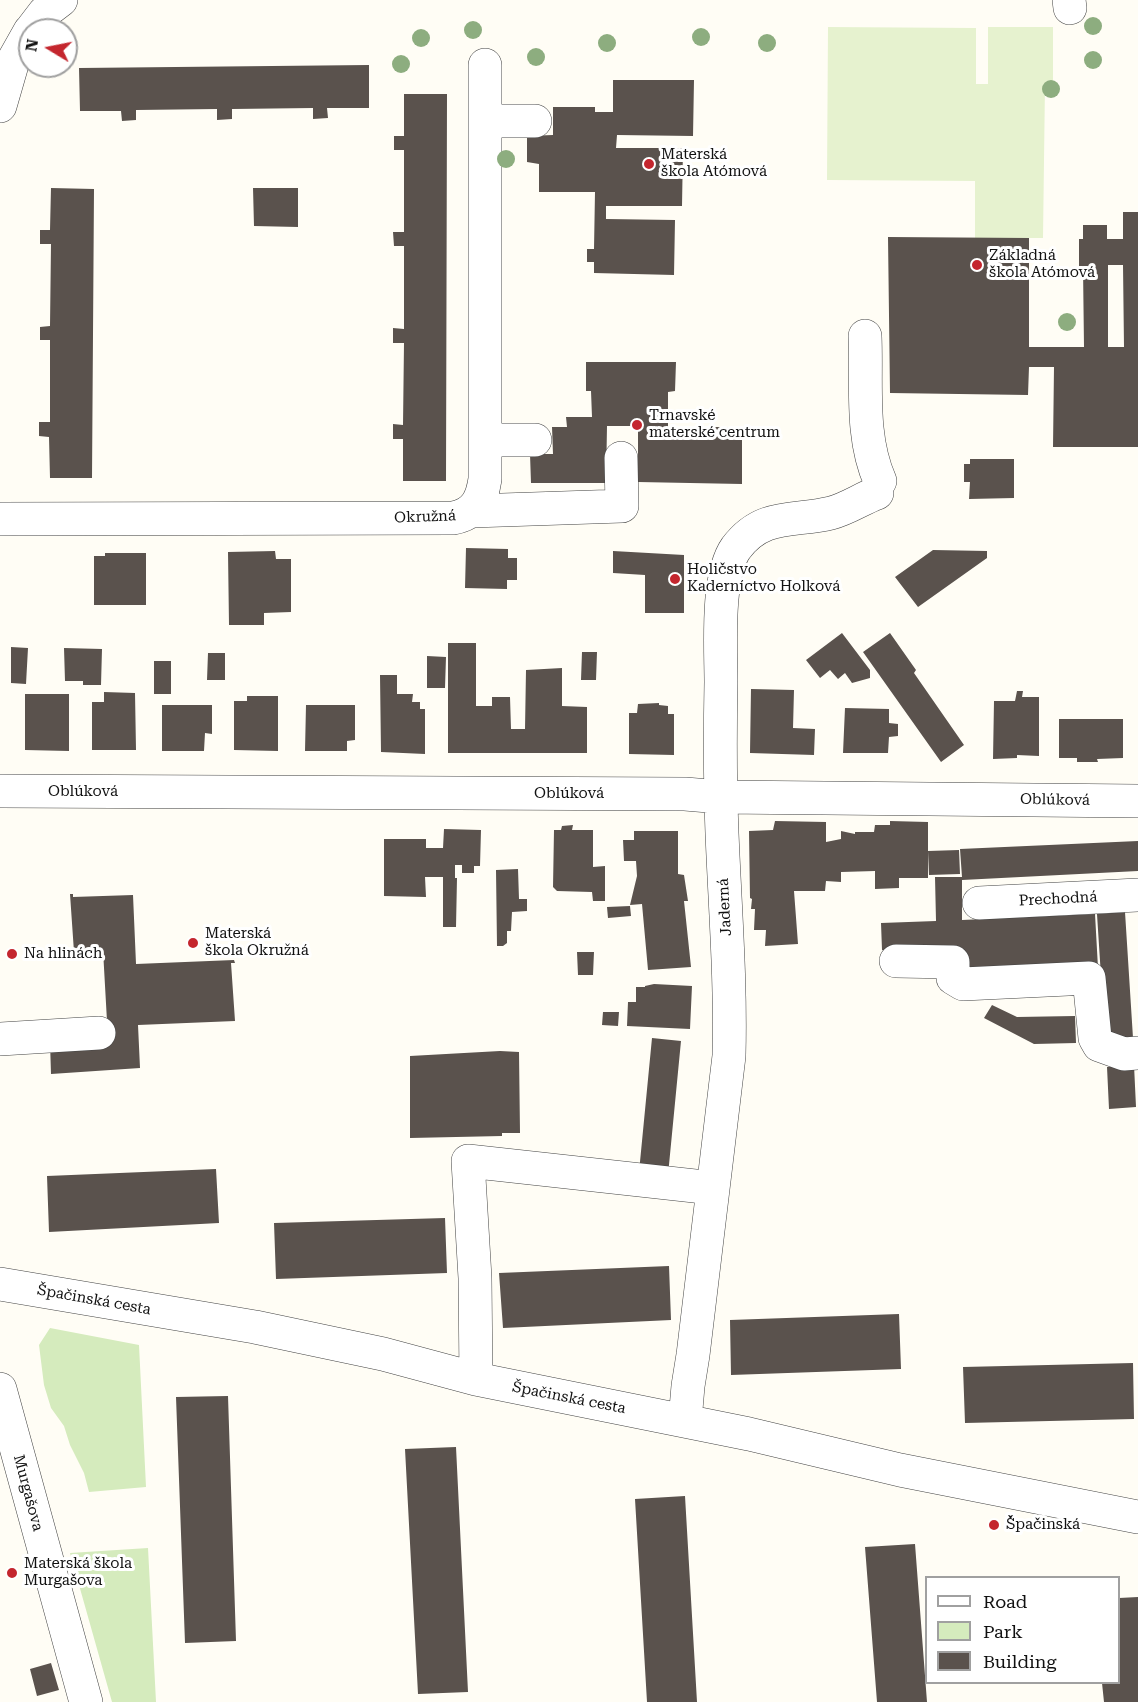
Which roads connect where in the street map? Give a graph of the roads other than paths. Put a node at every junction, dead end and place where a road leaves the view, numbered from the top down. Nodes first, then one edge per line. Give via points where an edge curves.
1 (61, 0) edge
2 (40, 18) edge
3 (18, 53) edge
4 (485, 65) dead end
5 (0, 106) edge
6 (486, 121) junction
7 (535, 121) dead end
8 (866, 336) dead end
9 (535, 440) dead end
10 (485, 441) junction
11 (621, 458) dead end
12 (472, 511) junction
13 (0, 519) edge
14 (0, 791) edge
15 (721, 797) junction
16 (1138, 801) edge
17 (1138, 895) edge
18 (979, 903) dead end
19 (896, 961) dead end
20 (99, 1033) dead end
21 (0, 1039) edge
22 (1138, 1053) edge
23 (713, 1188) junction
24 (0, 1284) edge
25 (476, 1379) junction
26 (0, 1389) edge
27 (685, 1421) junction
28 (1138, 1517) edge
29 (86, 1702) edge

1 - 2 street
3 - 5 street
4 - 6 street, Okružná
6 - 7 street
6 - 10 street, Okružná
8 - 15 street, Jaderná via 867,432 878,487 833,512 770,522 735,549 727,569 722,600
9 - 10 street
10 - 12 street, Okružná via 483,491
11 - 12 street via 622,506
12 - 13 street, Okružná via 453,518
14 - 15 street, Oblúková
15 - 16 street, Oblúková
15 - 23 street, Jaderná via 730,1012 729,1056
17 - 18 street, Prechodná
19 - 22 street via 953,962 953,978 963,984 1089,978 1099,1045 1124,1054
20 - 21 street
23 - 25 street via 468,1161
23 - 27 street, Jaderná
24 - 25 street, Špačinská cesta via 255,1327
25 - 27 street, Špačinská cesta
26 - 29 street, Murgašova
27 - 28 street, Špačinská cesta via 900,1470

